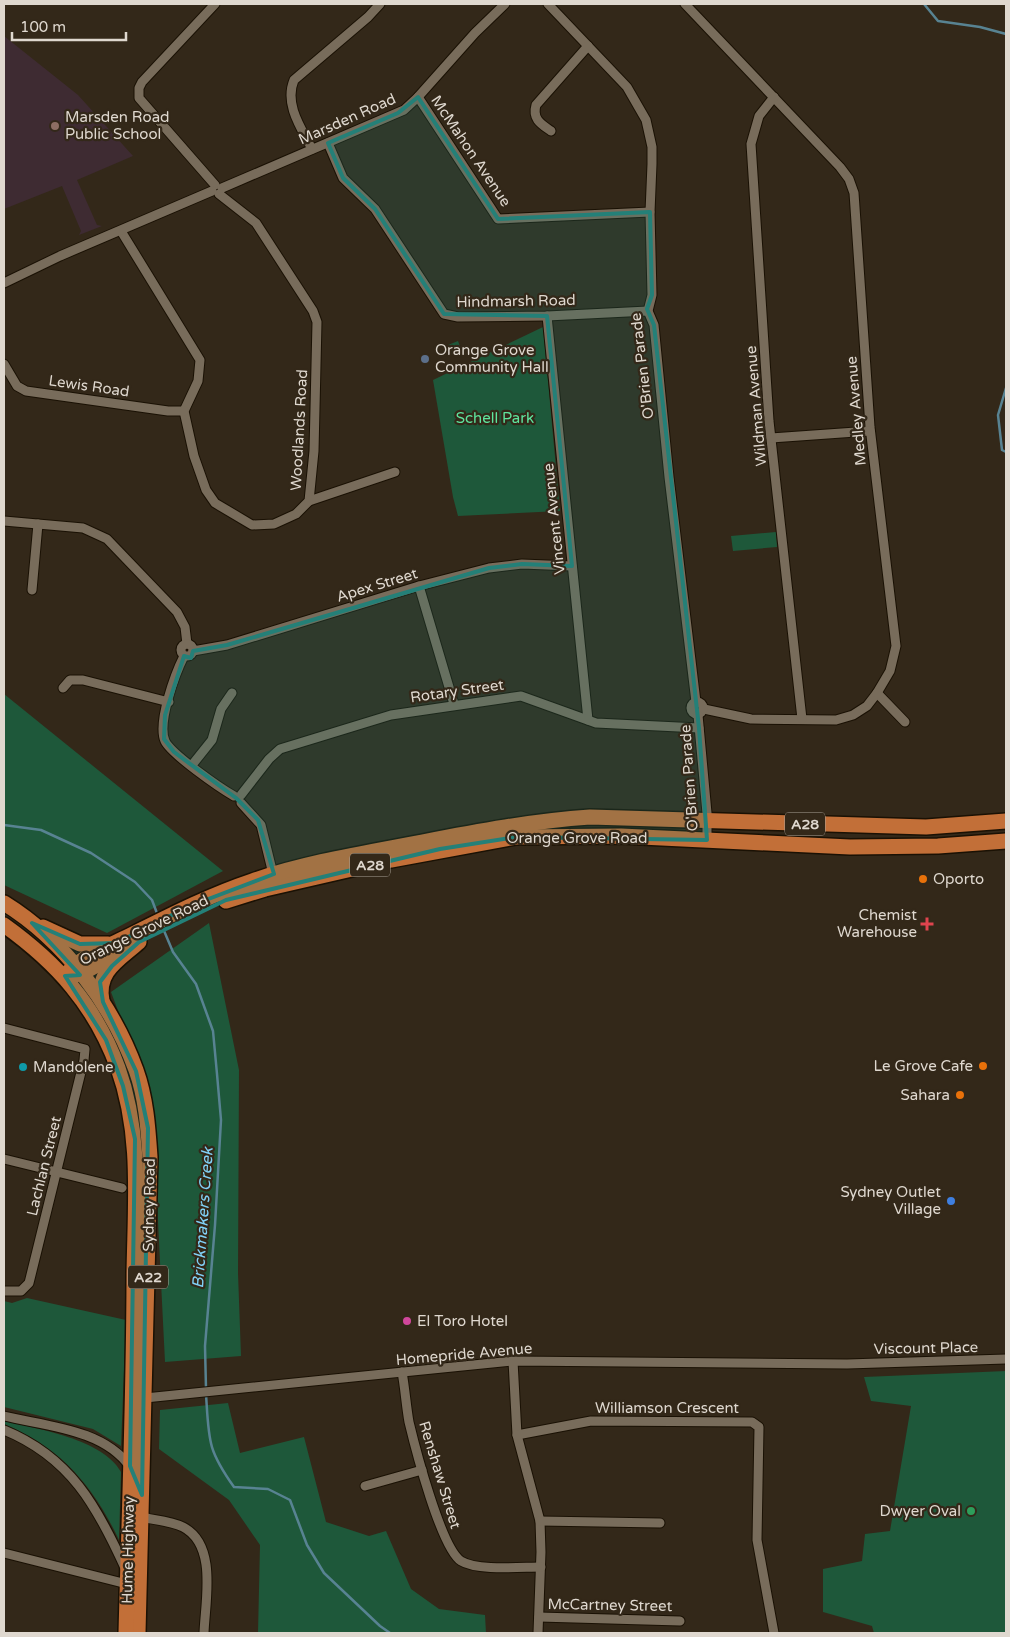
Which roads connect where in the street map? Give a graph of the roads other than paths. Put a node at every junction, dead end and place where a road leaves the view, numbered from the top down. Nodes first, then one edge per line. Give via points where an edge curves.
1 (215, 4) edge
2 (380, 4) edge
3 (505, 4) edge
4 (548, 4) edge
5 (685, 4) edge
6 (588, 46) junction
7 (418, 97) junction
8 (774, 98) junction
9 (551, 131) dead end
10 (328, 143) junction
11 (312, 149) junction
12 (217, 190) junction
13 (650, 212) junction
14 (121, 231) junction
15 (4, 283) edge
16 (648, 310) junction
17 (548, 316) junction
18 (4, 364) edge
19 (184, 411) junction
20 (870, 431) junction
21 (771, 438) junction
22 (395, 472) dead end
23 (308, 501) junction
24 (4, 521) edge
25 (38, 524) junction
26 (572, 566) junction
27 (419, 586) junction
28 (32, 590) dead end
29 (188, 650) junction
30 (63, 688) dead end
31 (232, 693) dead end
32 (877, 693) junction
33 (169, 702) junction
34 (454, 704) junction
35 (701, 712) junction
36 (802, 719) junction
37 (588, 720) junction
38 (905, 722) dead end
39 (699, 728) junction
40 (192, 765) junction
41 (239, 798) junction
42 (708, 820) junction
43 (1006, 821) edge
44 (706, 840) junction
45 (1006, 841) edge
46 (273, 874) junction
47 (4, 903) edge
48 (172, 920) junction
49 (32, 923) junction
50 (4, 925) edge
51 (154, 929) junction
52 (139, 942) junction
53 (116, 943) junction
54 (73, 972) junction
55 (102, 1002) junction
56 (4, 1028) edge
57 (4, 1159) edge
58 (56, 1172) junction
59 (122, 1188) dead end
60 (4, 1291) edge
61 (1006, 1359) edge
62 (513, 1361) junction
63 (846, 1364) joint
64 (402, 1372) junction
65 (138, 1398) junction
66 (4, 1416) edge
67 (4, 1430) edge
68 (517, 1435) junction
69 (130, 1466) junction
70 (422, 1470) junction
71 (365, 1486) dead end
72 (142, 1495) junction
73 (141, 1517) junction
74 (540, 1520) junction
75 (660, 1522) dead end
76 (4, 1553) edge
77 (541, 1567) junction
78 (127, 1578) junction
79 (539, 1617) junction
80 (680, 1621) dead end
81 (126, 1633) edge
82 (138, 1633) edge
83 (204, 1633) edge
84 (538, 1633) edge
85 (774, 1633) edge

1 - 12 street, Woodlands Road via 142,82 139,98
2 - 11 street via 294,80 289,91 291,105
3 - 7 street, Marsden Road
4 - 6 street, O'Brien Parade
5 - 8 street, Medley Avenue
6 - 9 street via 536,105 538,122
6 - 13 street, O'Brien Parade via 627,87 646,120 652,146
7 - 10 street, Marsden Road via 398,113
7 - 13 street, McMahon Avenue via 498,219
8 - 20 street, Medley Avenue via 840,167 854,193
8 - 21 street, Wildman Avenue via 759,116 751,144
10 - 11 street, Marsden Road
10 - 17 street, Hindmarsh Road via 343,178 375,209 444,314
11 - 12 street, Marsden Road
12 - 14 street, Marsden Road
12 - 23 street, Woodlands Road via 256,223 316,316 314,441
13 - 16 street, O'Brien Parade via 652,295
14 - 15 street, Marsden Road
14 - 19 street via 200,360 198,381
16 - 17 street, Hindmarsh Road
16 - 35 street, O'Brien Parade via 654,325 696,702 690,708 693,714
17 - 26 street, Vincent Avenue
18 - 19 street, Lewis Road via 17,386 26,391
19 - 23 street, Woodlands Road via 194,456 206,490 215,503 252,525 274,524 296,514
20 - 21 street
20 - 32 street, Medley Avenue via 896,646 890,671
21 - 36 street, Wildman Avenue
22 - 23 street
24 - 25 street
25 - 28 street
25 - 29 street via 83,528 107,539 177,612 184,627
26 - 27 street, Apex Street via 522,564 489,568
26 - 37 street, Vincent Avenue
27 - 29 street, Apex Street via 227,646
27 - 34 street
29 - 33 street
30 - 33 street via 70,680 83,680
31 - 40 street via 221,710 212,740
32 - 36 street, Medley Avenue via 867,706 853,715 836,720
32 - 38 street
33 - 40 street via 163,724 164,739
34 - 37 street, Rotary Street via 521,696
34 - 41 street, Rotary Street via 391,715 280,749
35 - 36 street, Medley Avenue via 750,719
35 - 39 street, O'Brien Parade
37 - 39 street, Rotary Street
39 - 42 street, O'Brien Parade
40 - 41 street
41 - 46 street via 261,824
42 - 43 highway, Orange Grove Road / A28 via 926,827
42 - 44 street, O'Brien Parade
42 - 46 highway, Orange Grove Road / A28 via 590,817 540,821
44 - 45 highway, Orange Grove Road / A28 via 850,847
44 - 48 highway, Orange Grove Road / A28 via 584,836 491,840 265,889
46 - 48 highway, Orange Grove Road / A28 via 224,892
47 - 49 highway, A28
48 - 51 highway, Orange Grove Road / A28
49 - 53 highway, A28 via 80,944
49 - 54 highway, A22
50 - 54 highway
51 - 52 highway, Orange Grove Road / A28
51 - 53 highway, Orange Grove Road / A28
52 - 54 highway, Orange Grove Road / A28
52 - 55 highway via 103,977 100,989
53 - 54 highway, Orange Grove Road
54 - 55 highway, Sydney Road / A22
54 - 65 highway, Sydney Road / A22 via 118,1070 132,1121 136,1157
55 - 65 highway, Sydney Road / A22 via 136,1071 148,1128 150,1176
56 - 58 street, Lachlan Street via 85,1049
57 - 58 street
58 - 59 street
58 - 60 street, Lachlan Street via 31,1277 26,1288 15,1293
61 - 63 street, Viscount Place
62 - 63 street, Homepride Avenue
62 - 64 street, Homepride Avenue
62 - 68 street
64 - 65 street, Homepride Avenue
64 - 70 street, Renshaw Street via 409,1421
65 - 69 highway, Sydney Road / A22
65 - 72 highway, Sydney Road / A22
66 - 69 street via 91,1438 119,1455
67 - 78 street via 40,1448 79,1484 105,1523
68 - 74 street
68 - 85 street, Williamson Crescent via 590,1422 752,1422 759,1427 757,1540
69 - 72 street
69 - 78 highway, Hume Highway / A22
70 - 71 street
70 - 77 street, Renshaw Street via 447,1546 460,1560 475,1565
72 - 73 highway, Hume Highway / A22
73 - 82 highway, Hume Highway / A22
73 - 83 street via 183,1527 201,1548 206,1562
74 - 75 street
74 - 77 street
76 - 78 street
77 - 79 street
78 - 81 highway, Hume Highway / A22
79 - 80 street, McCartney Street
79 - 84 street

